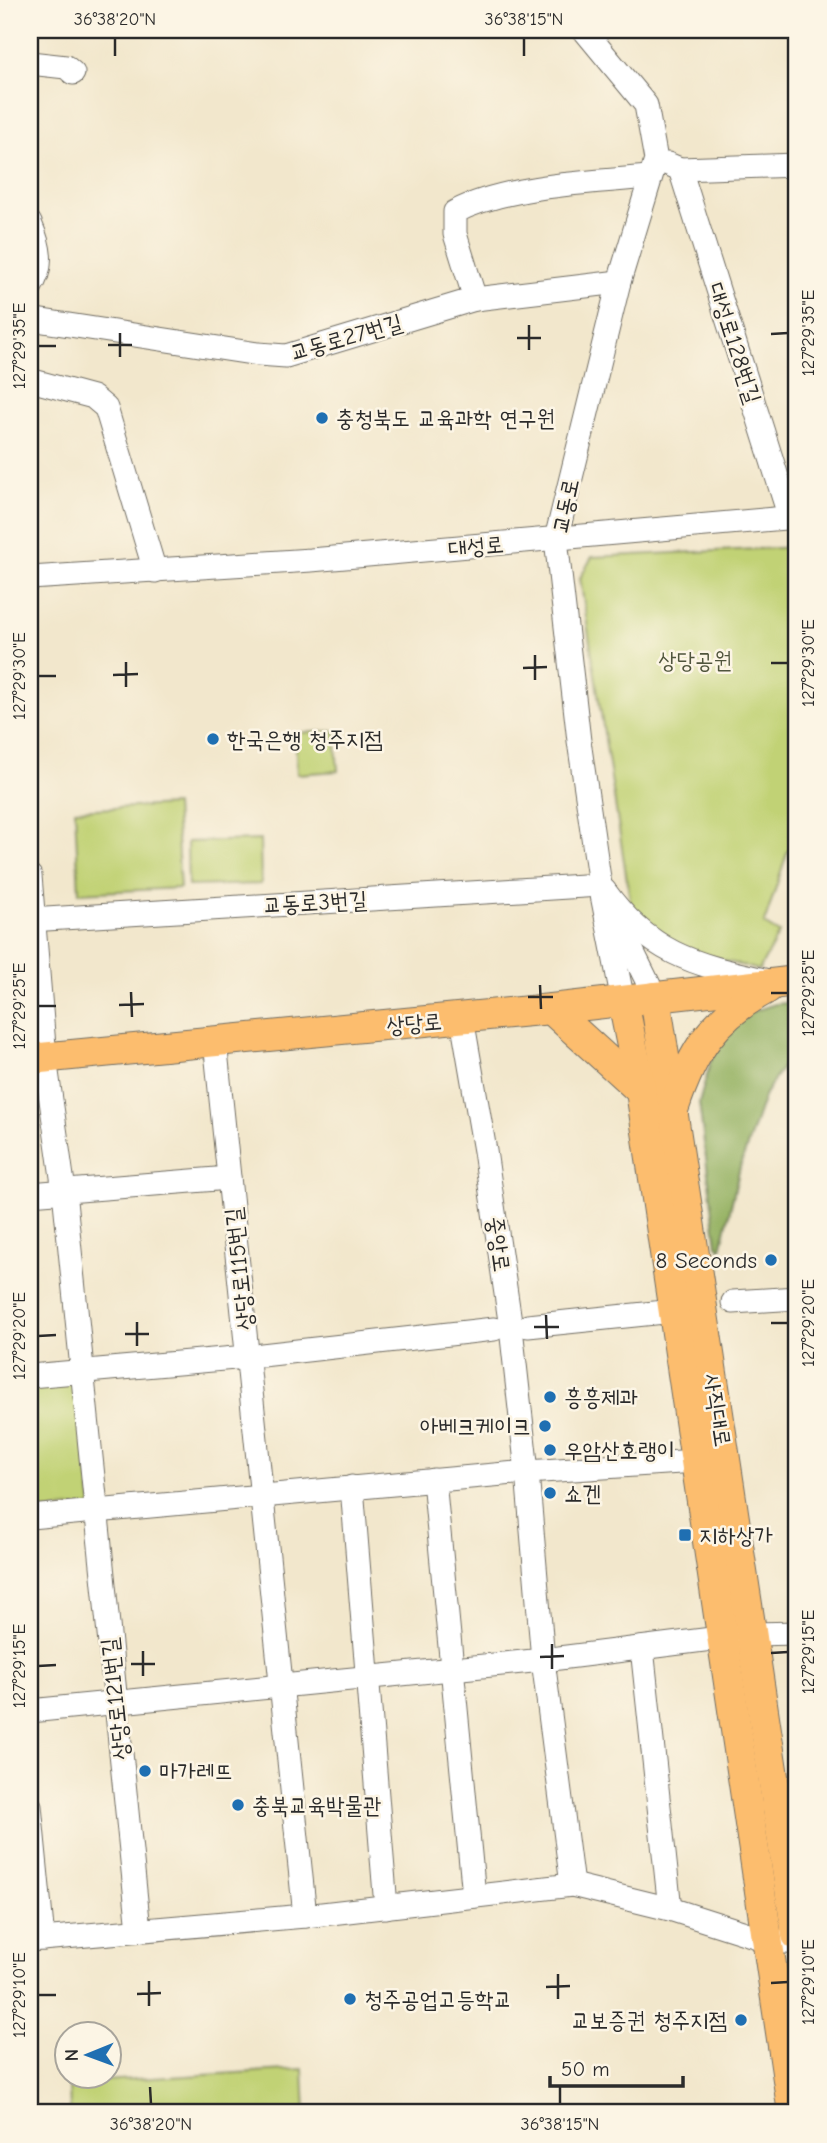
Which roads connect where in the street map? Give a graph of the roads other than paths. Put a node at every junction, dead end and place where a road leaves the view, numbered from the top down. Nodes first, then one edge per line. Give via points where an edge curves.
1 (584, 30) edge
2 (30, 63) edge
3 (73, 73) dead end
4 (797, 164) edge
5 (653, 168) junction
6 (680, 169) junction
7 (30, 223) edge
8 (620, 282) junction
9 (30, 288) edge
10 (475, 299) junction
11 (30, 319) edge
12 (30, 380) edge
13 (794, 517) edge
14 (556, 540) junction
15 (155, 571) junction
16 (30, 578) edge
17 (30, 876) edge
18 (600, 885) junction
19 (32, 920) edge
20 (787, 982) edge
21 (655, 997) junction
22 (623, 1001) junction
23 (551, 1009) junction
24 (462, 1018) junction
25 (215, 1041) junction
26 (37, 1058) edge
27 (641, 1091) junction
28 (673, 1111) junction
29 (229, 1178) junction
30 (64, 1191) junction
31 (30, 1194) edge
32 (797, 1298) edge
33 (733, 1303) dead end
34 (674, 1311) junction
35 (511, 1328) junction
36 (262, 1355) dead end
37 (235, 1358) dead end
38 (83, 1372) junction
39 (30, 1376) edge
40 (696, 1461) junction
41 (527, 1472) junction
42 (434, 1480) junction
43 (352, 1488) junction
44 (263, 1496) junction
45 (96, 1510) junction
46 (30, 1517) edge
47 (797, 1633) edge
48 (752, 1634) junction
49 (722, 1638) junction
50 (642, 1648) junction
51 (543, 1660) junction
52 (453, 1670) junction
53 (366, 1678) junction
54 (283, 1687) junction
55 (114, 1701) junction
56 (30, 1711) edge
57 (30, 1806) edge
58 (31, 1815) edge
59 (789, 1825) edge
60 (572, 1885) junction
61 (794, 1895) edge
62 (474, 1896) junction
63 (386, 1907) junction
64 (670, 1909) junction
65 (305, 1916) junction
66 (139, 1930) junction
67 (797, 1935) edge
68 (36, 1939) edge
69 (767, 1940) junction
70 (797, 1943) edge
71 (793, 2113) edge

1 - 5 street, 교동로 via 646,104
2 - 3 street via 66,67
4 - 6 street
5 - 6 street
5 - 8 street, 교동로
5 - 10 street via 543,187 470,204 455,212 455,234
6 - 13 street, 대성로128번길
7 - 9 street via 41,254
8 - 10 street, 교동로27번길
8 - 14 street, 교동로
10 - 11 street, 교동로27번길 via 286,356
12 - 15 street via 93,397 106,408
13 - 14 street, 대성로
14 - 15 street, 대성로
14 - 18 street, 교동로
15 - 16 street, 대성로
17 - 19 street, 상당로121번길
18 - 19 street, 교동로3번길
18 - 20 street via 633,926 682,958 716,970
18 - 21 street, 교동로
18 - 22 street, 교동로
19 - 26 street, 상당로121번길
20 - 21 main road, 상당로
20 - 28 main road via 738,1005 711,1033 686,1073
21 - 22 main road, 상당로
21 - 28 main road, 사직대로
22 - 23 main road, 상당로
22 - 27 main road, 사직대로
23 - 24 main road, 상당로
23 - 27 main road
24 - 25 main road, 상당로
24 - 35 street, 중앙로
25 - 26 main road, 상당로
25 - 29 street, 상당로115번길
26 - 30 street, 상당로121번길
27 - 34 main road, 사직대로
28 - 48 main road, 사직대로
29 - 30 street
29 - 44 street, 상당로115번길
30 - 31 street
30 - 38 street, 상당로121번길
32 - 33 street
34 - 35 street
34 - 40 main road, 사직대로
35 - 36 street
35 - 41 street, 중앙로
37 - 38 street
38 - 39 street
38 - 45 street, 상당로121번길
40 - 41 street, 사직대로
40 - 49 main road, 사직대로
41 - 42 street
41 - 51 street, 중앙로
42 - 43 street
42 - 52 street
43 - 44 street
43 - 53 street
44 - 45 street
44 - 54 street, 상당로115번길
45 - 46 street
45 - 55 street, 상당로121번길
47 - 48 street
48 - 49 street
48 - 59 main road, 사직대로
49 - 50 street
49 - 69 main road, 사직대로
50 - 51 street
50 - 64 street
51 - 52 street
51 - 60 street, 중앙로
52 - 53 street
52 - 62 street
53 - 54 street
53 - 63 street
54 - 55 street
54 - 65 street, 상당로115번길
55 - 56 street
55 - 66 street, 상당로121번길
57 - 58 street
58 - 68 street
59 - 61 main road, 사직대로
60 - 62 street
60 - 64 street
61 - 67 main road, 사직대로
62 - 63 street
63 - 65 street
64 - 69 street
65 - 66 street
66 - 68 street
69 - 70 street
69 - 71 main road, 사직대로

